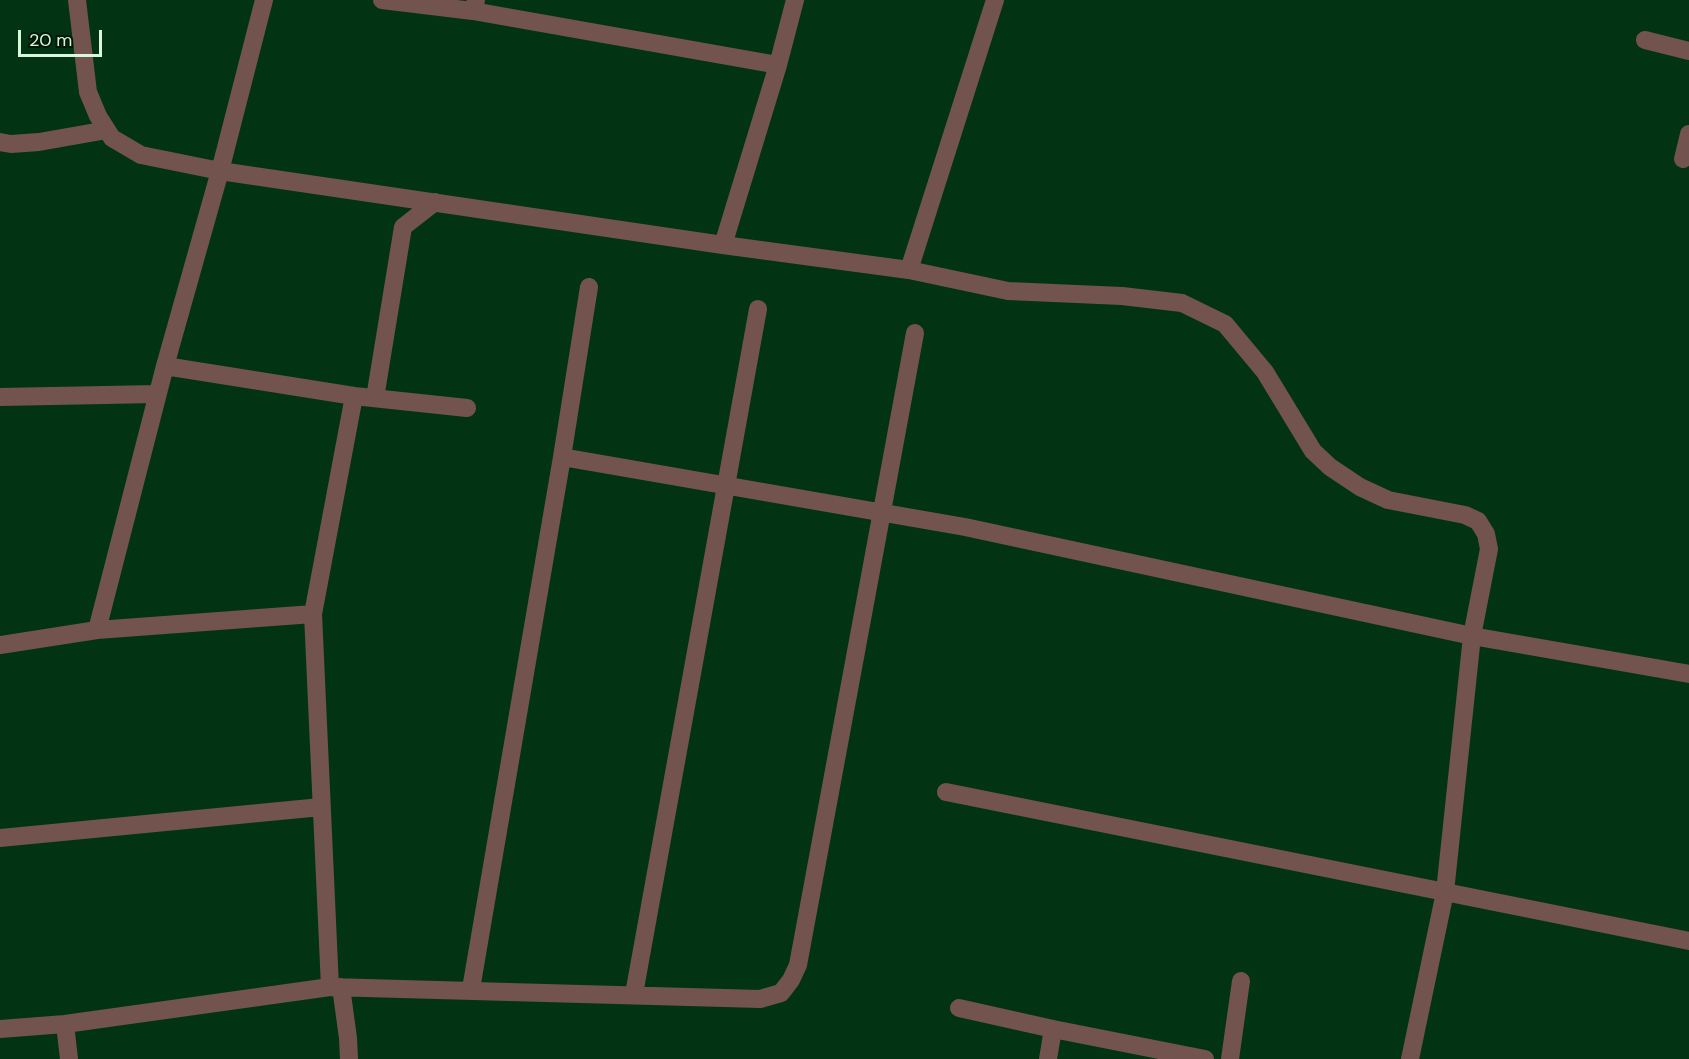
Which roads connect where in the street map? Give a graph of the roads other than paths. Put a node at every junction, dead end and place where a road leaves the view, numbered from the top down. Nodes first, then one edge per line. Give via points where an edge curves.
1 (77, 0) edge
2 (264, 0) edge
3 (382, 0) edge
4 (795, 0) edge
5 (995, 0) edge
6 (474, 6) edge
7 (1645, 40) dead end
8 (1689, 51) edge
9 (778, 64) junction
10 (107, 130) junction
11 (1689, 134) edge
12 (0, 142) edge
13 (1683, 159) dead end
14 (220, 171) junction
15 (435, 202) junction
16 (723, 244) junction
17 (909, 270) junction
18 (589, 288) dead end
19 (758, 309) dead end
20 (915, 333) dead end
21 (165, 366) junction
22 (157, 394) junction
23 (354, 396) junction
24 (0, 397) edge
25 (375, 398) junction
26 (467, 408) dead end
27 (562, 457) junction
28 (726, 486) junction
29 (882, 512) junction
30 (313, 614) junction
31 (97, 630) junction
32 (1472, 636) junction
33 (0, 645) edge
34 (1689, 674) edge
35 (946, 792) dead end
36 (321, 807) junction
37 (0, 838) edge
38 (1445, 892) junction
39 (1689, 941) edge
40 (1241, 981) dead end
41 (335, 987) junction
42 (471, 989) junction
43 (634, 994) junction
44 (959, 1008) dead end
45 (65, 1024) junction
46 (0, 1029) edge
47 (1053, 1029) junction
48 (69, 1059) edge
49 (349, 1059) edge
50 (1048, 1059) edge
51 (1205, 1059) edge
52 (1230, 1059) edge
53 (1410, 1059) edge

1 - 10 street via 88,92
2 - 14 street
3 - 6 street
4 - 9 street
5 - 17 street
6 - 9 street
7 - 8 street
9 - 16 street
10 - 12 street via 39,142
10 - 14 street via 112,138 141,155
11 - 13 street
14 - 15 street
14 - 21 street
15 - 16 street
15 - 25 street via 403,227
16 - 17 street
17 - 32 street via 1008,291 1182,303 1225,324 1265,372 1313,451 1330,467 1389,500 1465,514 1478,521 1489,549
18 - 27 street
19 - 28 street
20 - 29 street
21 - 22 street
21 - 23 street
22 - 24 street
22 - 31 street
23 - 25 street
23 - 30 street
25 - 26 street
27 - 28 street
27 - 42 street
28 - 29 street
28 - 43 street
29 - 32 street
29 - 43 street via 798,965 792,980 781,993 760,999
30 - 31 street
30 - 36 street
31 - 33 street
32 - 34 street
32 - 38 street
35 - 38 street
36 - 37 street
36 - 41 street
38 - 39 street
38 - 53 street
40 - 52 street
41 - 42 street
41 - 45 street
41 - 49 street via 348,1038
42 - 43 street
44 - 47 street
45 - 46 street
45 - 48 street
47 - 50 street
47 - 51 street

